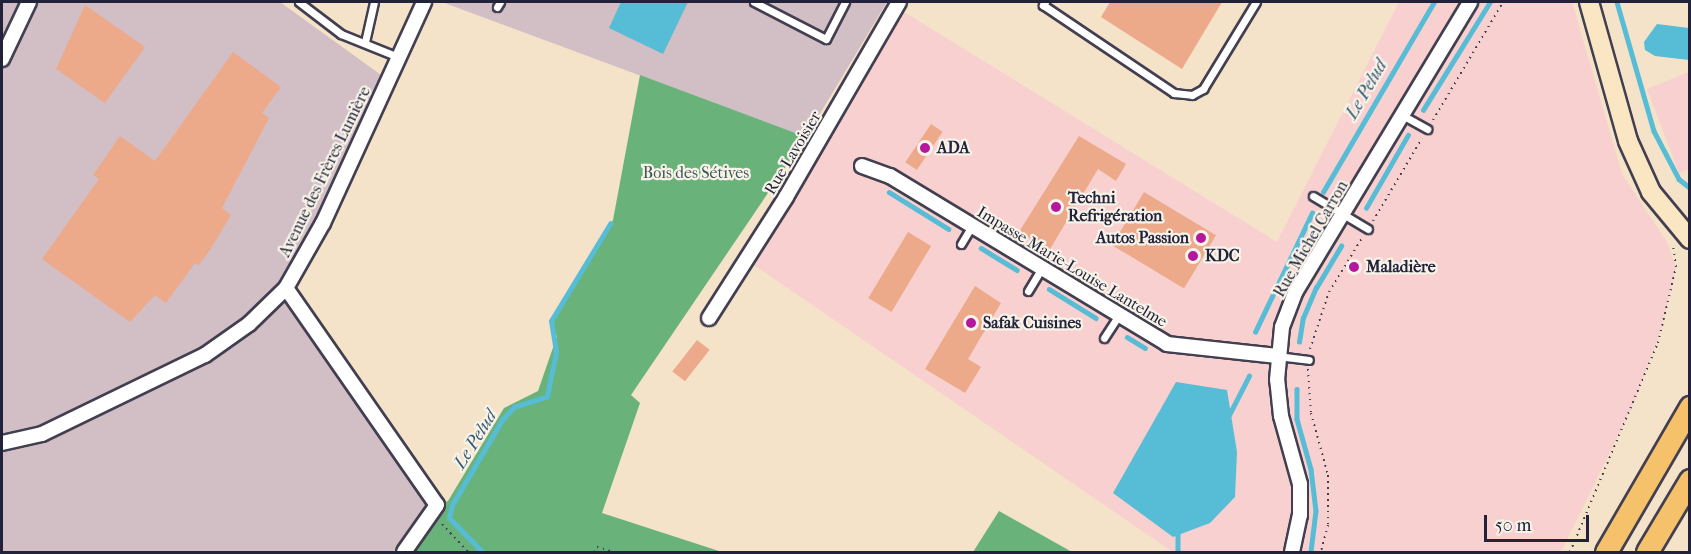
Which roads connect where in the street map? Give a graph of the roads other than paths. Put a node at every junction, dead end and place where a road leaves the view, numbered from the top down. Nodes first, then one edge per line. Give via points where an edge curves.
1 (29, 2) edge
2 (299, 2) edge
3 (374, 2) edge
4 (424, 2) edge
5 (754, 2) edge
6 (845, 2) edge
7 (899, 2) edge
8 (1045, 2) edge
9 (1256, 2) edge
10 (1470, 2) edge
11 (1589, 2) edge
12 (365, 42) junction
13 (398, 57) junction
14 (2, 59) edge
15 (1402, 115) junction
16 (1427, 129) road end
17 (862, 166) dead end
18 (1641, 168) junction
19 (1313, 196) dead end
20 (1343, 213) junction
21 (1689, 222) edge
22 (972, 226) junction
23 (1368, 229) road end
24 (1681, 241) edge
25 (961, 244) dead end
26 (1042, 268) junction
27 (286, 288) junction
28 (1028, 291) dead end
29 (1119, 315) junction
30 (709, 318) dead end
31 (1104, 338) dead end
32 (1277, 356) junction
33 (1309, 360) road end
34 (1689, 407) edge
35 (2, 443) edge
36 (1689, 480) edge
37 (404, 552) edge
38 (1292, 552) edge
39 (1606, 552) edge
40 (1647, 552) edge

1 - 14 street
2 - 12 lane via 341,34
3 - 12 lane
4 - 13 street, Avenue des Frères Lumière
5 - 6 lane via 826,39
7 - 30 street, Rue Lavoisier via 786,197
8 - 9 lane via 1043,5 1174,93 1192,95 1203,89
10 - 15 street, Rue Michel Carron
11 - 18 main road via 1621,120
12 - 13 lane
13 - 27 street, Avenue des Frères Lumière via 323,223
15 - 16 lane
15 - 20 street, Rue Michel Carron
17 - 22 street, Impasse Marie-Louise Lantelme via 890,176
18 - 21 main road
18 - 24 main road
19 - 20 lane
20 - 23 lane
20 - 32 street, Rue Michel Carron via 1296,291
22 - 25 lane
22 - 26 street, Impasse Marie-Louise Lantelme
26 - 28 lane
26 - 29 street, Impasse Marie-Louise Lantelme
27 - 35 street, Avenue des Frères Lumière via 249,324 205,355 42,434
27 - 37 street via 437,505
29 - 31 lane
29 - 32 street, Impasse Marie-Louise Lantelme via 1167,344
32 - 33 lane
32 - 38 street, Rue Michel Carron via 1281,416 1300,484 1300,515
34 - 39 main road
36 - 40 main road

